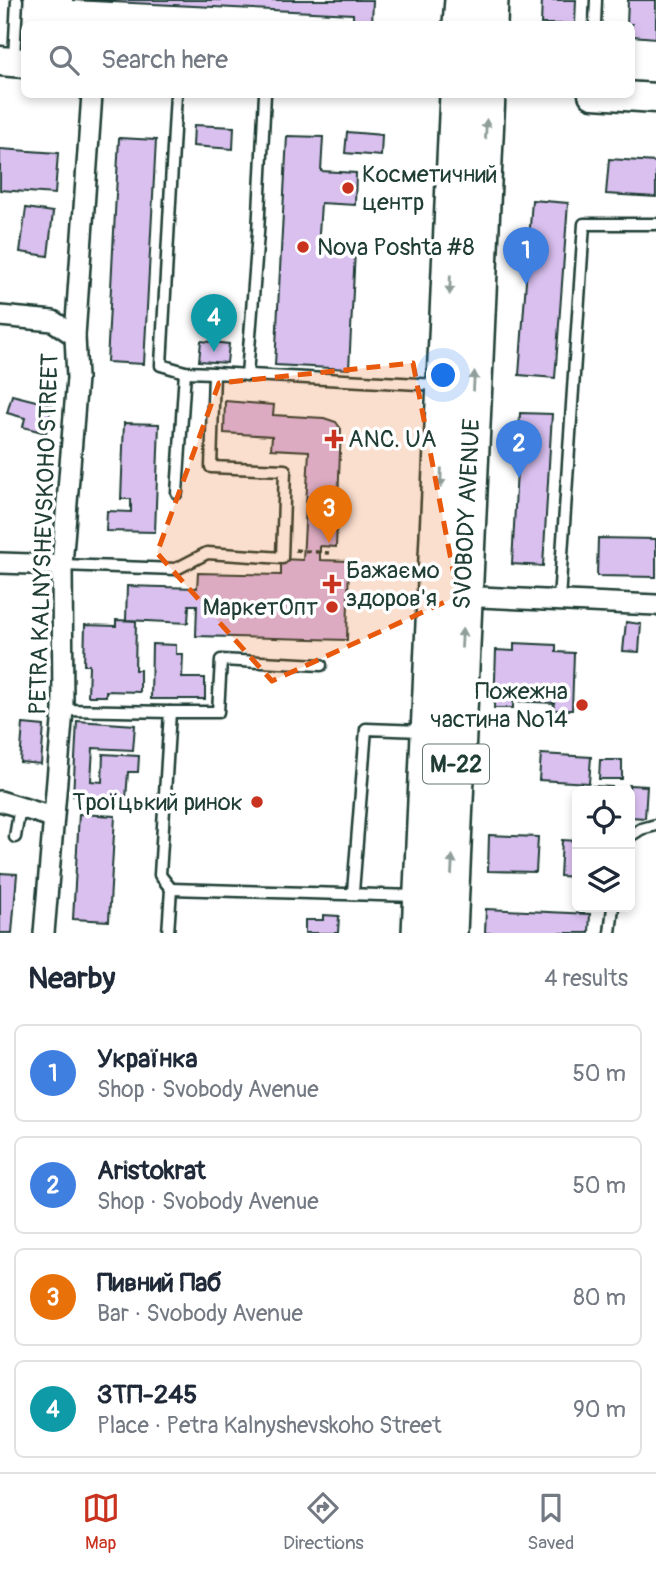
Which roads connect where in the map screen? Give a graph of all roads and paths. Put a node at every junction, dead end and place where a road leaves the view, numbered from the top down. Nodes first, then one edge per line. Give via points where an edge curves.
1 (17, 0) edge
2 (463, 0) edge
3 (490, 0) edge
4 (596, 0) edge
5 (461, 21) edge
6 (489, 21) edge
7 (595, 21) edge
8 (13, 62) edge
9 (635, 97) edge
10 (92, 98) edge
11 (176, 98) edge
12 (265, 98) edge
13 (458, 98) edge
14 (487, 98) edge
15 (656, 98) edge
16 (656, 224) edge
17 (0, 316) edge
18 (75, 337) junction
19 (185, 372) junction
20 (214, 373) junction
21 (247, 375) junction
22 (445, 386) junction
23 (177, 493) dead end
24 (282, 550) junction
25 (329, 553) dead end
26 (0, 563) edge
27 (62, 565) junction
28 (450, 595) junction
29 (559, 600) junction
30 (656, 605) edge
31 (321, 665) dead end
32 (63, 710) junction
33 (170, 712) junction
34 (429, 732) junction
35 (0, 801) edge
36 (20, 807) junction
37 (52, 817) junction
38 (656, 825) edge
39 (635, 833) edge
40 (15, 837) dead end
41 (171, 889) junction
42 (353, 892) junction
43 (422, 896) junction
44 (612, 912) edge
45 (44, 933) edge
46 (168, 933) edge
47 (420, 933) edge
48 (449, 933) edge
49 (610, 933) edge

1 - 8 lane
2 - 5 highway
3 - 6 highway
4 - 7 lane
9 - 15 street
10 - 18 street, PETRA KALNYSHEVSKOHO STREET
11 - 19 lane via 161,365
12 - 21 lane
13 -> 22 highway, SVOBODY AVENUE / М-22
28 -> 14 highway, SVOBODY AVENUE / М-22
16 - 29 lane via 584,223
17 - 18 street via 53,321
18 - 27 street, PETRA KALNYSHEVSKOHO STREET via 77,378
19 - 20 lane
19 - 23 lane
20 - 21 lane
20 - 24 lane via 211,467 285,470
21 - 22 lane
22 -> 28 highway, SVOBODY AVENUE / М-22
24 - 25 path
24 - 27 lane via 282,558 207,553 176,569
26 - 27 street
27 - 32 street, PETRA KALNYSHEVSKOHO STREET
28 - 29 street
28 - 34 highway, SVOBODY AVENUE / М-22
48 -> 28 highway, SVOBODY AVENUE / М-22
29 - 30 street
31 - 33 lane via 221,660 218,712
32 - 33 lane
32 - 37 street, PETRA KALNYSHEVSKOHO STREET
33 - 41 lane via 160,874
34 - 42 lane via 366,729
34 - 43 highway, SVOBODY AVENUE / М-22
35 - 36 street
36 - 37 street
36 - 40 lane
37 - 45 street, PETRA KALNYSHEVSKOHO STREET
38 - 39 lane
41 - 42 lane
41 - 46 lane
42 - 43 lane
43 - 47 highway, SVOBODY AVENUE / М-22
44 - 49 lane

